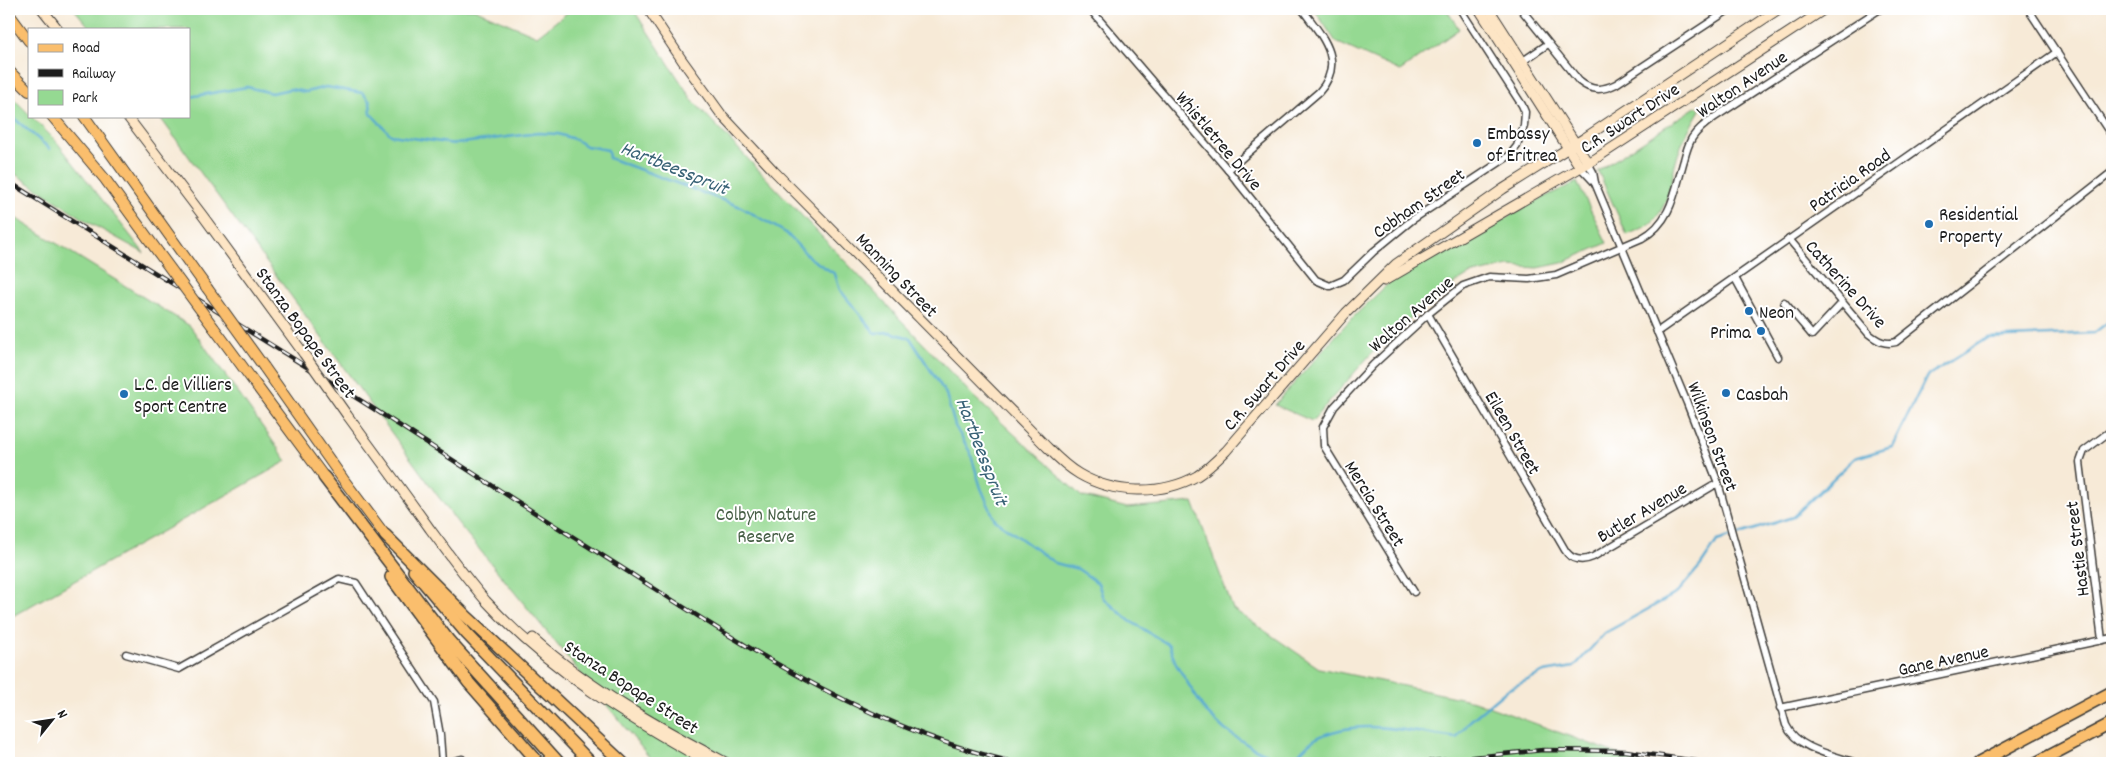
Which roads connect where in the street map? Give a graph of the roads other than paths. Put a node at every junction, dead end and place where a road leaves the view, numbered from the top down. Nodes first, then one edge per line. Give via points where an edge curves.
1 (42, 9) edge
2 (648, 9) edge
3 (1090, 9) edge
4 (1302, 9) edge
5 (1460, 9) edge
6 (1483, 9) edge
7 (1521, 9) edge
8 (1730, 9) edge
9 (1780, 9) edge
10 (1825, 9) edge
11 (1880, 9) edge
12 (2028, 9) edge
13 (9, 14) edge
14 (57, 28) edge
15 (28, 40) edge
16 (1548, 44) junction
17 (2057, 52) junction
18 (1523, 61) junction
19 (9, 71) edge
20 (28, 90) edge
21 (54, 118) edge
22 (85, 118) edge
23 (129, 118) edge
24 (2112, 136) edge
25 (1572, 146) junction
26 (1584, 165) junction
27 (1228, 170) junction
28 (2112, 172) edge
29 (1789, 239) junction
30 (1622, 246) junction
31 (1735, 278) junction
32 (1330, 286) joint
33 (1369, 290) junction
34 (1784, 302) dead end
35 (1842, 303) junction
36 (1428, 314) junction
37 (1658, 332) junction
38 (1778, 357) dead end
39 (1323, 427) joint
40 (2112, 430) edge
41 (324, 477) junction
42 (1718, 483) junction
43 (1172, 485) joint
44 (385, 535) junction
45 (1578, 559) joint
46 (459, 567) junction
47 (1414, 592) dead end
48 (2112, 638) edge
49 (2102, 640) junction
50 (126, 654) dead end
51 (2112, 692) edge
52 (1780, 708) junction
53 (2112, 723) edge
54 (2004, 748) junction
55 (462, 758) dead end
56 (442, 763) edge
57 (446, 763) edge
58 (539, 763) edge
59 (559, 763) edge
60 (591, 763) edge
61 (623, 763) edge
62 (709, 763) edge
63 (727, 763) edge
64 (1856, 763) edge
65 (1971, 763) edge
66 (1978, 763) edge
67 (2036, 763) edge

1 - 14 main road
2 - 43 main road, Manning Street via 701,88 736,131 1062,462 1092,480 1123,489
3 - 27 street, Whistletree Drive
4 - 27 street via 1330,50 1332,67 1329,78 1319,92
5 - 32 street, Cobham Street via 1522,105 1524,126 1517,146 1504,161 1412,220 1344,280
6 - 18 main road
6 - 25 main road
7 - 16 street
8 - 16 street via 1616,84 1603,89 1592,89 1578,81
9 - 25 main road, C.R. Swart Drive
10 - 26 main road, C.R. Swart Drive
11 - 30 street, Walton Avenue via 1701,128 1688,146 1670,208 1662,223 1646,236
12 - 17 street
13 - 15 main road
16 - 18 street
17 - 24 street
17 - 29 street, Patricia Road
18 - 25 main road
19 - 20 main road
21 - 41 main road, bridge via 105,179
22 - 44 main road, bridge
23 - 46 main road, Stanza Bopape Street, bridge
25 - 26 main road
25 - 33 main road, C.R. Swart Drive via 1503,189 1396,264
26 - 30 street, Wilkinson Street via 1593,172
26 - 33 main road, C.R. Swart Drive
27 - 32 street, Whistletree Drive via 1316,280
28 - 35 street, Catherine Drive via 1896,342 1877,340
29 - 31 street, Patricia Road
29 - 35 street, Catherine Drive
30 - 36 street, Walton Avenue via 1556,275 1477,280 1463,286
30 - 37 street, Wilkinson Street
31 - 37 street, Patricia Road
31 - 38 street
33 - 43 main road, C.R. Swart Drive via 1226,451 1197,475
34 - 35 street via 1812,335
36 - 39 street, Walton Avenue via 1373,365 1334,407
36 - 45 street, Eileen Street via 1568,555
37 - 42 street, Wilkinson Street
39 - 47 street, Mercia Street via 1328,455
40 - 49 street, Hastie Street via 2082,454 2081,466
41 - 58 highway via 405,598 464,677
41 - 59 highway via 449,641
42 - 45 street, Butler Avenue via 1593,557
42 - 52 street, Wilkinson Street
44 - 60 highway via 466,634
44 - 61 highway
46 - 62 main road, Stanza Bopape Street via 508,623 573,679 651,731
46 - 63 main road, Stanza Bopape Street via 536,640 576,672 656,724
48 - 49 street, Gane Avenue
49 - 52 street, Gane Avenue
50 - 56 street via 179,669 339,579 356,583 434,702
51 - 54 highway
52 - 64 street, Wilkinson Street via 1788,729 1802,743
53 - 67 highway
54 - 65 highway
54 - 66 highway
55 - 57 street

